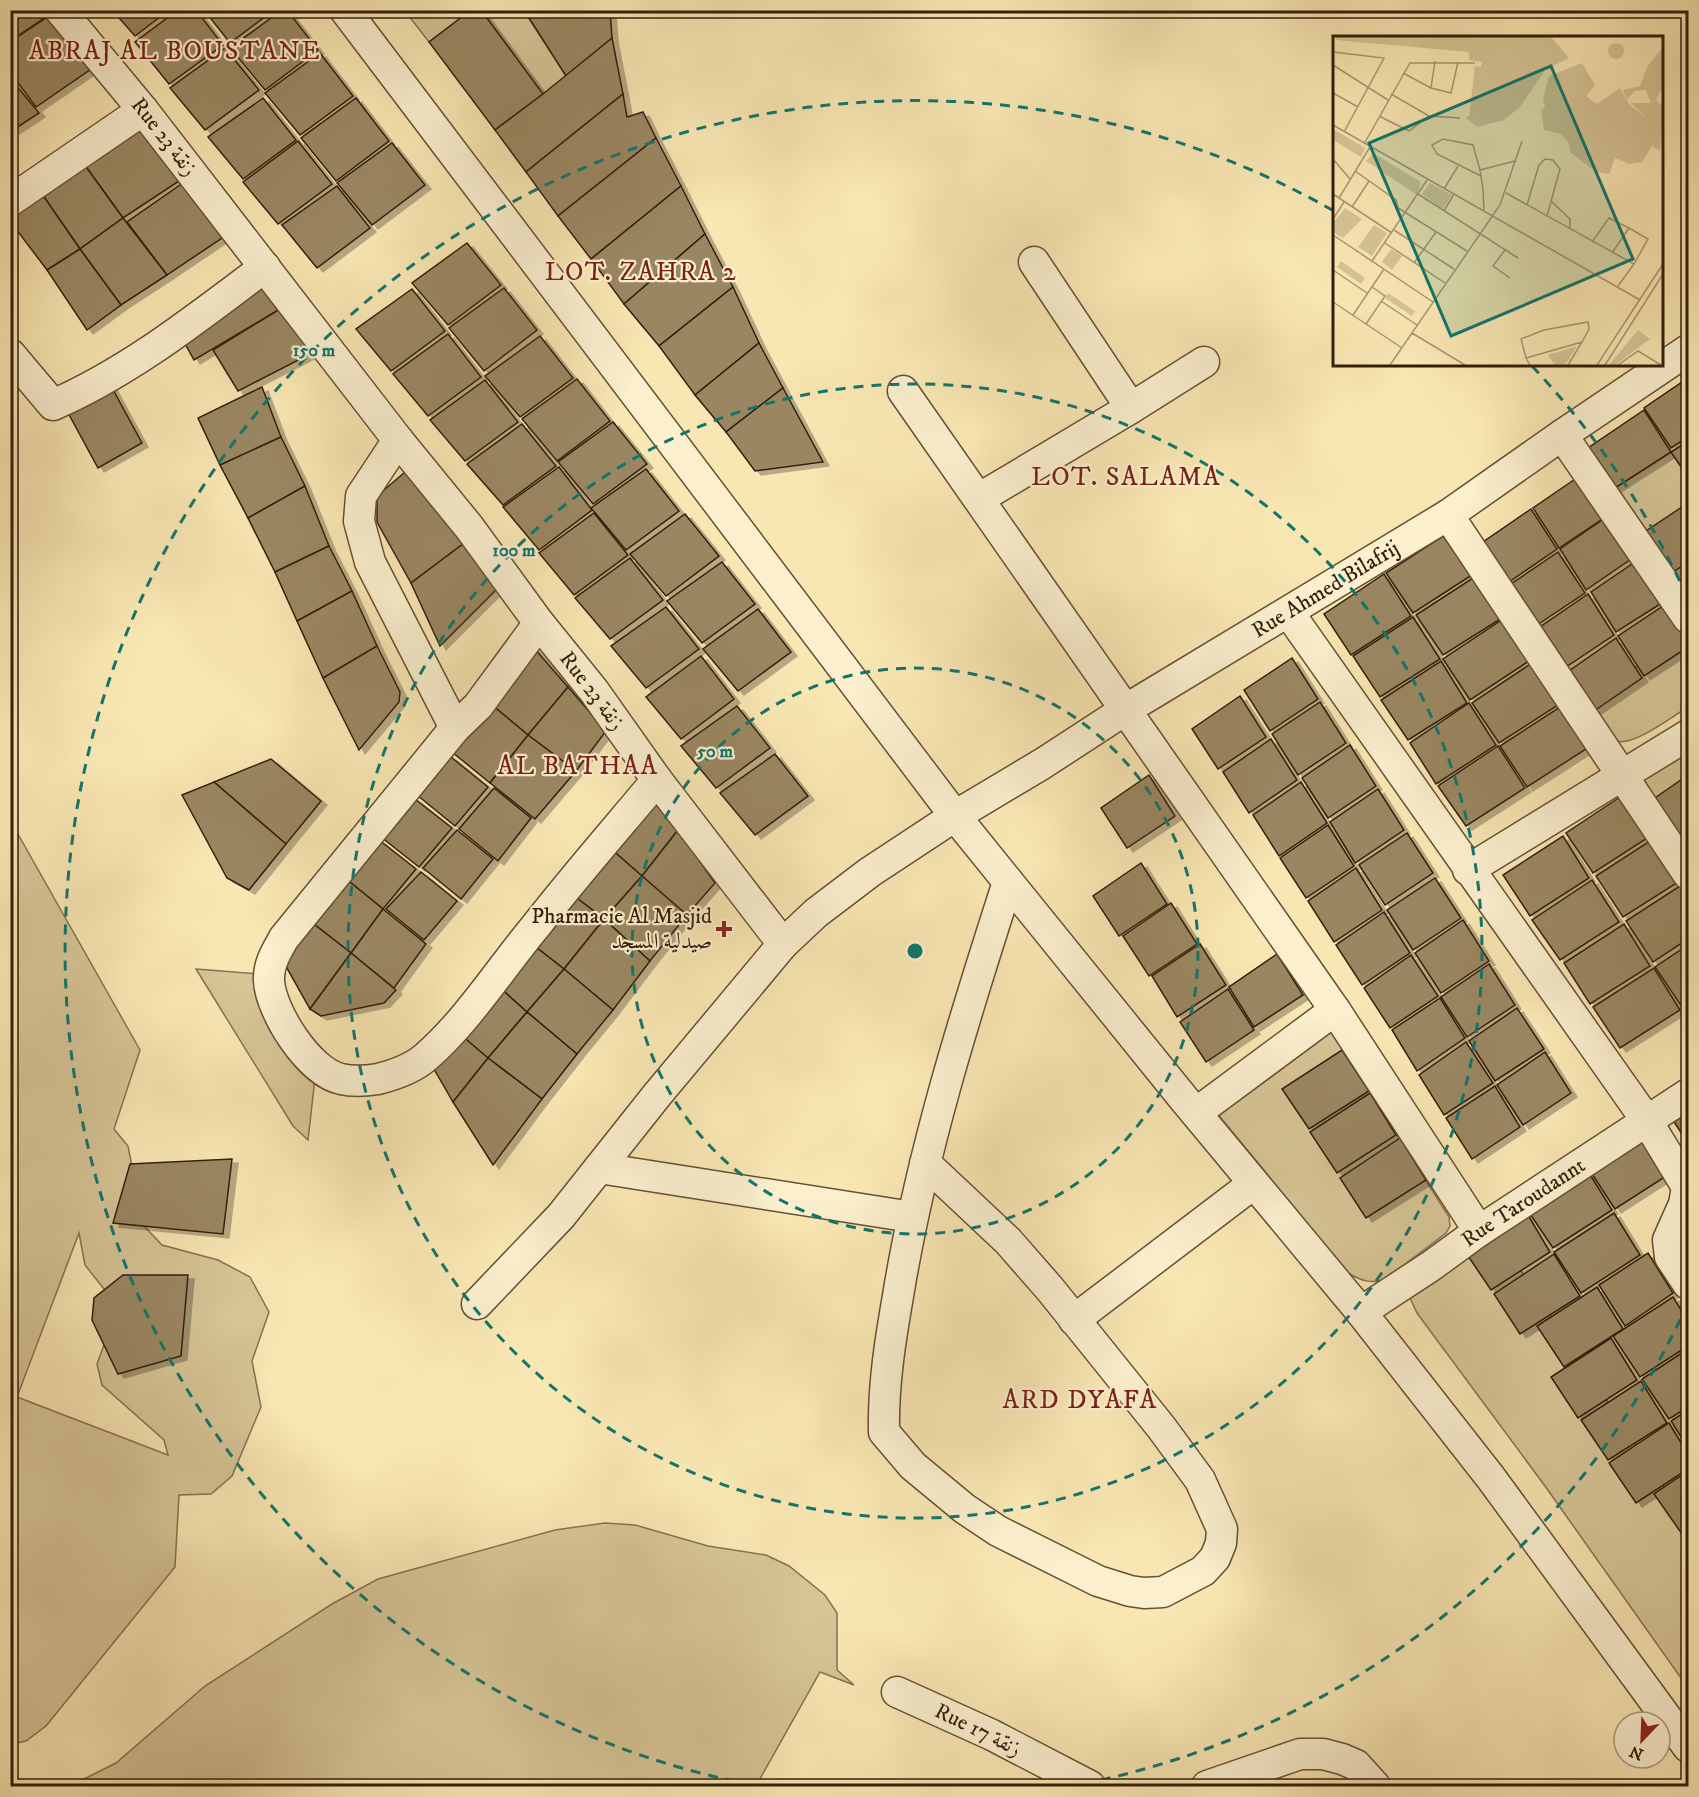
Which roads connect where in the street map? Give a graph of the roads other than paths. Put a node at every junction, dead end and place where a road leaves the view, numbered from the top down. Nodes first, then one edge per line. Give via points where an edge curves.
1 (60, 10) edge
2 (345, 10) edge
3 (143, 111) junction
4 (10, 201) edge
5 (1034, 262) dead end
6 (265, 267) junction
7 (1689, 350) edge
8 (10, 354) edge
9 (1204, 362) dead end
10 (903, 391) dead end
11 (1131, 408) junction
12 (1562, 435) junction
13 (398, 440) junction
14 (980, 498) junction
15 (1448, 515) junction
16 (1288, 613) junction
17 (1689, 618) edge
18 (539, 623) junction
19 (1125, 710) junction
20 (455, 728) junction
21 (1689, 735) edge
22 (1624, 775) junction
23 (657, 780) junction
24 (955, 816) junction
25 (1468, 870) junction
26 (1689, 874) edge
27 (1008, 882) junction
28 (783, 944) junction
29 (1335, 1010) junction
30 (1689, 1094) edge
31 (1196, 1113) junction
32 (1647, 1121) junction
33 (925, 1163) junction
34 (599, 1168) junction
35 (1253, 1184) junction
36 (912, 1217) junction
37 (1479, 1231) junction
38 (1689, 1284) edge
39 (477, 1304) dead end
40 (1361, 1312) junction
41 (1074, 1320) junction
42 (897, 1692) dead end
43 (1689, 1747) edge
44 (1090, 1786) edge
45 (1207, 1786) edge
46 (1375, 1786) edge

1 - 3 street, Rue 23 زنقة
2 - 24 street
3 - 4 street
3 - 6 street, Rue 23 زنقة
5 - 11 street
6 - 8 street via 130,364 53,405
6 - 13 street, Rue 23 زنقة
7 - 12 street, Rue Ahmed Bilafrij
9 - 11 street
10 - 14 street
11 - 14 street
12 - 15 street, Rue Ahmed Bilafrij
12 - 17 street
13 - 18 street, Rue 23 زنقة via 469,527
13 - 20 street via 361,496 359,521 370,562
14 - 19 street
15 - 16 street, Rue Ahmed Bilafrij
15 - 22 street
16 - 19 street, Rue Ahmed Bilafrij
16 - 25 street
18 - 20 street via 478,706
18 - 23 street, Rue 23 زنقة via 594,691
19 - 24 street, Rue Ahmed Bilafrij
19 - 29 street
20 - 23 street via 284,938 271,962 272,998 282,1020 299,1047 339,1079 379,1078 407,1069 426,1057 468,1012
21 - 22 street
22 - 25 street
22 - 26 street
23 - 28 street, Rue 23 زنقة
24 - 27 street
24 - 28 street, Rue Ahmed Bilafrij via 816,912
25 - 32 street
27 - 31 street
27 - 33 street via 956,1047
28 - 34 street, Rue Ahmed Bilafrij
29 - 31 street
29 - 37 street
30 - 32 street, Rue Taroudannt
31 - 35 street
32 - 37 street, Rue Taroudannt
32 - 38 street via 1687,1186 1684,1204 1668,1240 1670,1257
33 - 36 street
33 - 41 street via 1008,1240
34 - 36 street
34 - 39 street, Rue Ahmed Bilafrij via 561,1216
35 - 40 street
35 - 41 street
36 - 41 street via 889,1346 884,1432 929,1480 998,1531 1098,1581 1130,1591 1163,1592 1203,1571 1215,1558 1222,1529 1200,1480
37 - 40 street, Rue Taroudannt
40 - 43 street via 1491,1478
42 - 44 street, Rue 17 زنقة
45 - 46 street via 1300,1755 1323,1754 1356,1765

